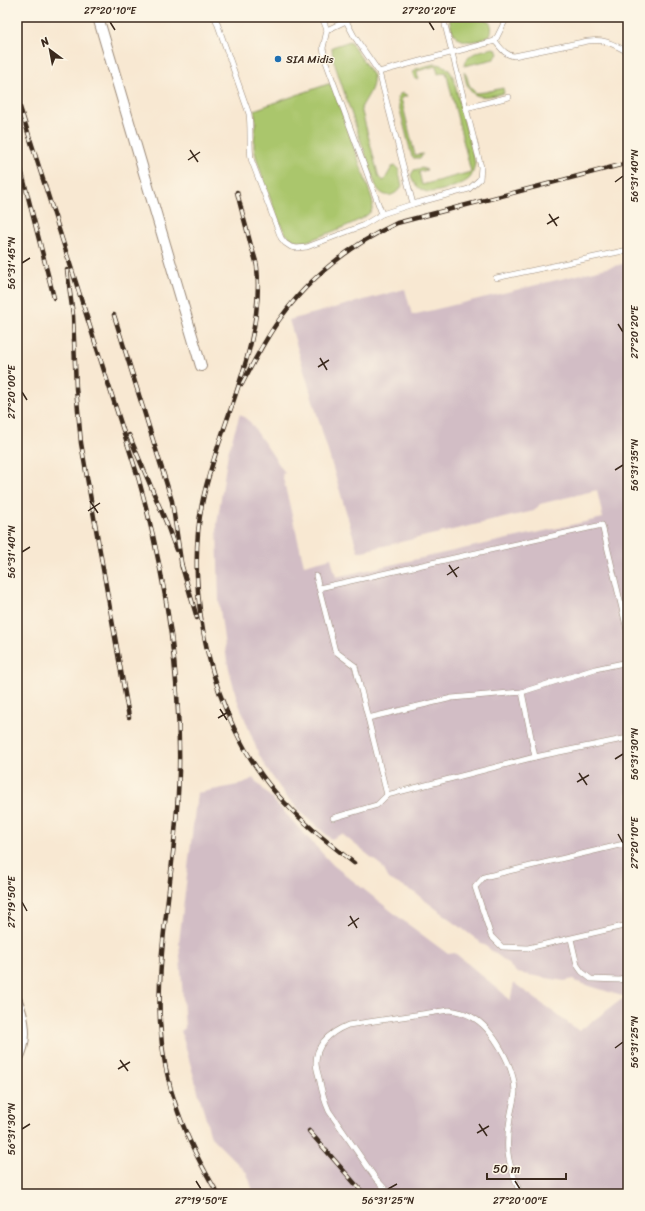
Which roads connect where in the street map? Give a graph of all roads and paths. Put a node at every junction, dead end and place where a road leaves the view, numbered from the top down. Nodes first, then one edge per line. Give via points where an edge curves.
1 (98, 17) edge
2 (215, 17) edge
3 (322, 17) edge
4 (506, 17) edge
5 (345, 19) edge
6 (445, 25) dead end
7 (327, 30) junction
8 (495, 41) junction
9 (453, 52) junction
10 (628, 52) edge
11 (379, 72) junction
12 (509, 97) dead end
13 (466, 108) junction
14 (413, 204) junction
15 (382, 214) junction
16 (628, 250) edge
17 (496, 278) dead end
18 (201, 366) dead end
19 (316, 576) dead end
20 (319, 588) junction
21 (628, 634) edge
22 (628, 662) edge
23 (522, 692) junction
24 (368, 718) junction
25 (628, 738) edge
26 (534, 757) junction
27 (387, 794) junction
28 (333, 818) dead end
29 (628, 842) edge
30 (628, 925) edge
31 (571, 939) junction
32 (628, 976) edge
33 (17, 1001) edge
34 (17, 1060) edge
35 (390, 1194) edge
36 (520, 1194) edge

1 - 18 street
2 - 15 lane via 249,114 251,159 281,238 291,247 307,247 362,226
3 - 7 lane
4 - 8 lane
5 - 7 lane
5 - 11 lane
6 - 9 lane
7 - 15 lane via 323,48 326,62
8 - 9 lane
8 - 10 lane via 509,56 600,40
9 - 11 lane
9 - 13 lane
11 - 14 lane
12 - 13 lane
13 - 14 lane via 481,167 480,179 469,189
14 - 15 lane
16 - 17 lane
19 - 20 lane
20 - 21 lane via 602,525
20 - 24 lane via 334,650 355,666
22 - 23 lane
23 - 24 lane via 452,698
23 - 26 lane
24 - 27 lane
25 - 26 lane
26 - 27 lane
27 - 28 lane via 377,805
29 - 31 lane via 484,877 474,886 491,936 502,947 528,948
30 - 31 lane
31 - 32 lane via 578,965 592,980 620,980
33 - 34 street via 23,1017 24,1030 23,1044
35 - 36 lane via 376,1179 329,1112 316,1064 318,1051 330,1035 348,1025 449,1010 463,1012 483,1025 510,1068 515,1090 507,1136 508,1154

